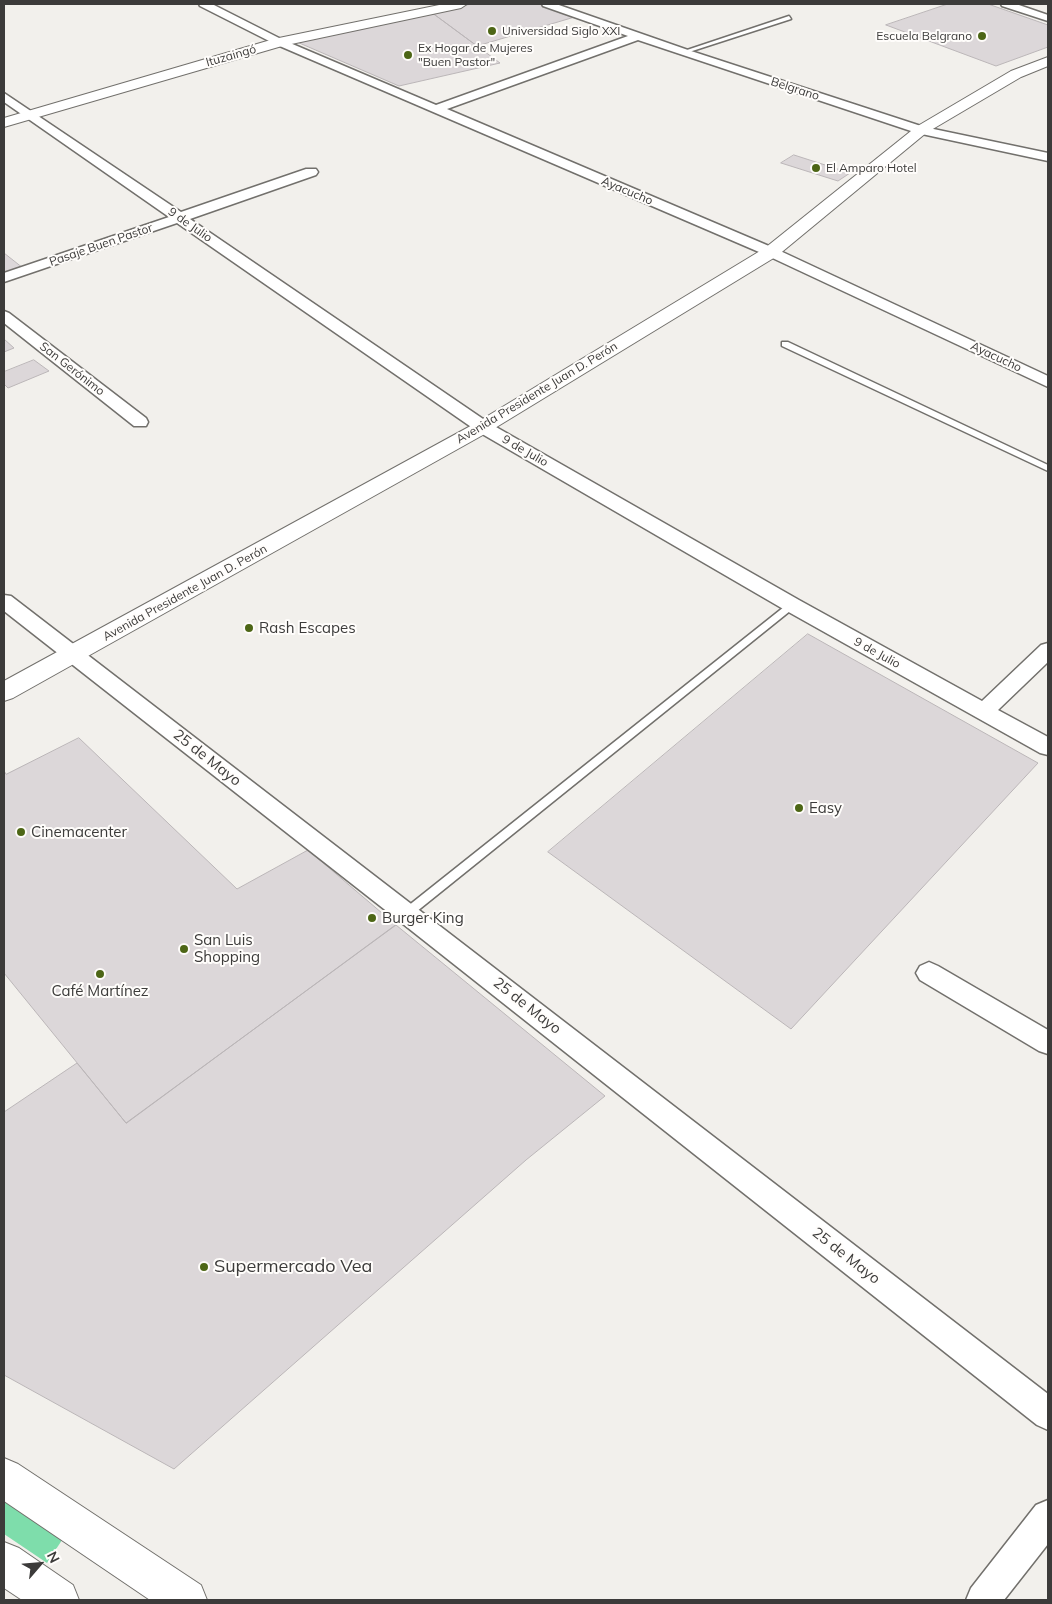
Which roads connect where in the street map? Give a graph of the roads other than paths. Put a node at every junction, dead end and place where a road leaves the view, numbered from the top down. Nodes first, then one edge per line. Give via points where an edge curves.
1 (204, 4) edge
2 (461, 4) edge
3 (547, 4) edge
4 (1006, 4) edge
5 (789, 18) dead end
6 (1048, 18) edge
7 (638, 36) junction
8 (279, 42) junction
9 (684, 52) junction
10 (1048, 61) edge
11 (4, 97) edge
12 (436, 109) junction
13 (31, 114) junction
14 (4, 123) edge
15 (921, 130) junction
16 (1048, 157) edge
17 (311, 172) dead end
18 (179, 218) junction
19 (772, 252) junction
20 (4, 278) edge
21 (4, 316) edge
22 (785, 344) dead end
23 (1048, 382) edge
24 (140, 422) dead end
25 (483, 427) junction
26 (1048, 468) edge
27 (4, 601) edge
28 (792, 605) junction
29 (1048, 650) edge
30 (74, 655) junction
31 (4, 692) edge
32 (983, 712) junction
33 (1048, 747) edge
34 (407, 913) junction
35 (929, 973) dead end
36 (1048, 1043) edge
37 (1048, 1414) edge
38 (4, 1478) edge
39 (1048, 1517) edge
40 (4, 1563) edge
41 (58, 1600) edge
42 (186, 1600) edge
43 (983, 1600) edge

1 - 8 street, Ayacucho
2 - 8 street, Ituzaingó
3 - 7 street, Belgrano
4 - 6 street
5 - 9 lane
7 - 9 street, Belgrano
7 - 12 street
8 - 12 street, Ayacucho
8 - 13 street, Ituzaingó
9 - 15 street, Belgrano
10 - 15 street, Avenida Presidente Juan D. Perón via 1016,74
11 - 13 street, 9 de Julio
12 - 19 street, Ayacucho
13 - 14 street, Ituzaingó
13 - 18 street, 9 de Julio
15 - 16 street, Belgrano
15 - 19 street, Avenida Presidente Juan D. Perón
17 - 18 street, Pasaje Buen Pastor
18 - 20 street, Pasaje Buen Pastor
18 - 25 street, 9 de Julio
19 - 23 street, Ayacucho
19 - 25 street, Avenida Presidente Juan D. Perón
21 - 24 street, San Gerónimo
22 - 26 lane
25 - 28 street, 9 de Julio
25 - 30 street, Avenida Presidente Juan D. Perón
27 - 30 street, 25 de Mayo
28 - 32 street, 9 de Julio
28 - 34 lane
29 - 32 street
30 - 31 street, Avenida Presidente Juan D. Perón
30 - 34 street, 25 de Mayo
32 - 33 street, 9 de Julio
34 - 37 street, 25 de Mayo
35 - 36 street
38 - 42 street
39 - 43 street
40 - 41 street

